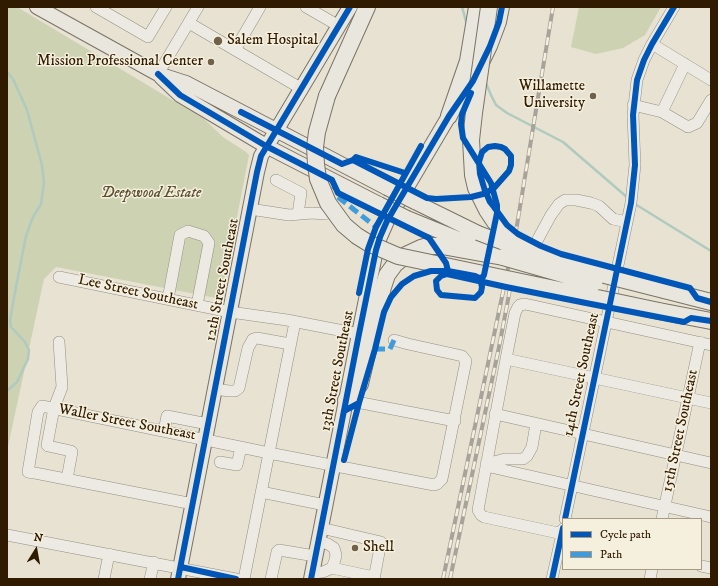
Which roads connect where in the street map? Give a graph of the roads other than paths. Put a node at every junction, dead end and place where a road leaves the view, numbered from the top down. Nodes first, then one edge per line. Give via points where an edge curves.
1 (96, 7) edge
2 (166, 7) edge
3 (198, 7) edge
4 (260, 7) edge
5 (306, 7) edge
6 (350, 7) edge
7 (367, 7) edge
8 (478, 7) edge
9 (489, 7) edge
10 (502, 7) edge
11 (674, 7) edge
12 (41, 8) edge
13 (189, 22) junction
14 (339, 26) junction
15 (652, 44) junction
16 (235, 50) junction
17 (685, 64) junction
18 (158, 74) junction
19 (468, 78) junction
20 (711, 80) edge
21 (302, 88) junction
22 (711, 100) edge
23 (634, 105) junction
24 (662, 112) junction
25 (449, 116) joint
26 (276, 130) junction
27 (266, 146) junction
28 (276, 180) dead end
29 (250, 209) junction
30 (298, 214) junction
31 (325, 214) dead end
32 (627, 220) junction
33 (475, 243) junction
34 (536, 246) junction
35 (59, 277) dead end
36 (168, 299) junction
37 (661, 301) junction
38 (711, 302) edge
39 (197, 305) junction
40 (230, 312) junction
41 (711, 315) edge
42 (294, 322) junction
43 (606, 322) junction
44 (711, 322) edge
45 (359, 334) junction
46 (394, 340) dead end
47 (60, 342) dead end
48 (706, 343) edge
49 (290, 344) junction
50 (506, 358) junction
51 (594, 378) junction
52 (215, 389) junction
53 (688, 398) junction
54 (346, 400) junction
55 (711, 403) edge
56 (54, 408) junction
57 (495, 414) junction
58 (455, 421) junction
59 (208, 424) junction
60 (536, 424) junction
61 (164, 431) junction
62 (583, 434) junction
63 (205, 439) junction
64 (241, 447) junction
65 (269, 453) junction
66 (676, 455) junction
67 (220, 462) dead end
68 (711, 462) edge
69 (333, 465) junction
70 (486, 465) junction
71 (67, 479) junction
72 (572, 485) junction
73 (261, 492) junction
74 (193, 504) junction
75 (325, 505) junction
76 (665, 506) junction
77 (711, 517) edge
78 (565, 518) edge
79 (662, 518) edge
80 (562, 532) edge
81 (320, 534) junction
82 (7, 535) edge
83 (562, 536) edge
84 (109, 554) junction
85 (309, 555) junction
86 (154, 562) junction
87 (332, 568) junction
88 (179, 573) edge
89 (311, 576) edge
90 (374, 578) edge
91 (104, 579) edge
92 (150, 579) edge
93 (236, 579) edge
94 (244, 579) edge
95 (271, 579) edge
96 (552, 579) edge

1 - 2 street via 148,37
3 - 13 street
4 - 16 street
5 - 14 street
6 - 14 main road, 12th Street Southeast
7 - 37 highway, bridge via 327,96 315,146 318,179 328,204 344,225 370,244 405,258
8 - 19 highway
9 - 34 highway, bridge via 473,126 473,175 481,199 495,222 504,232
10 - 19 main road, bridge via 490,46
11 - 15 street, 14th Street Southeast
12 - 18 main road
13 - 16 street
13 - 18 street
14 - 21 main road, 12th Street Southeast
15 - 17 street
15 - 23 street, 14th Street Southeast via 637,80
16 - 21 street
17 - 20 street
17 - 24 street
18 - 26 main road via 186,83
18 - 27 main road via 180,95
19 - 25 highway
21 - 26 main road, 12th Street Southeast
22 - 24 street via 697,123 688,127
23 - 24 street
23 - 32 street, 14th Street Southeast via 635,165
25 - 45 main road, 13th Street Southeast via 380,237
26 - 27 main road, 12th Street Southeast
26 - 33 main road, bridge via 415,202
27 - 29 main road, 12th Street Southeast via 257,172
27 - 33 main road, bridge via 407,218
28 - 30 street via 301,193
29 - 30 street
29 - 40 main road, 12th Street Southeast
30 - 31 street
32 - 34 street via 613,219 599,206 591,203 576,200 561,202 551,215
32 - 43 street, 14th Street Southeast
33 - 34 main road, bridge
33 - 37 highway, bridge via 503,257
33 - 54 highway via 421,248 395,264 382,287 360,384
34 - 37 highway, bridge via 585,270
35 - 36 street, Lee Street Southeast
36 - 39 street, Lee Street Southeast
36 - 39 street via 180,236 188,231 204,236 209,243
37 - 38 highway
37 - 41 highway
37 - 44 highway
39 - 40 street, Lee Street Southeast
40 - 42 street, Lee Street Southeast
40 - 52 main road, 12th Street Southeast
42 - 45 street, Lee Street Southeast
42 - 49 street
43 - 48 street
43 - 50 street via 528,304 520,305 515,313
43 - 51 street, 14th Street Southeast
45 - 54 main road, 13th Street Southeast
46 - 58 street, Waller Street Southeast via 458,354 465,359
47 - 56 street via 62,387
48 - 53 street, 15th Street Southeast
49 - 52 street via 253,339 248,348 239,388 229,392
49 - 65 street
50 - 51 street
50 - 57 street
51 - 53 street
51 - 62 street, 14th Street Southeast
52 - 59 main road, 12th Street Southeast
53 - 55 street
53 - 66 street, 15th Street Southeast
54 - 58 street
54 - 69 main road, 13th Street Southeast
56 - 61 street, Waller Street Southeast
56 - 71 street via 47,445 72,452
56 - 71 street, Waller Street Southeast via 42,406 38,412 29,472
57 - 60 street
57 - 70 street
58 - 69 street, Waller Street Southeast via 442,479 434,485
59 - 61 street via 167,416
59 - 63 main road, 12th Street Southeast
60 - 62 street
60 - 70 street via 532,448 527,456 523,459
61 - 63 street, Waller Street Southeast
62 - 66 street
62 - 72 street, 14th Street Southeast
63 - 64 street, Waller Street Southeast
63 - 74 main road, 12th Street Southeast
64 - 65 street, Waller Street Southeast
64 - 67 street via 237,465
65 - 69 street, Waller Street Southeast
65 - 73 street
66 - 68 street
66 - 76 street, 15th Street Southeast
69 - 75 main road, 13th Street Southeast
70 - 72 street
70 - 80 street via 479,513 484,517
71 - 74 street
72 - 76 street
72 - 78 street, 14th Street Southeast
73 - 75 street
73 - 94 street
74 - 88 main road, 12th Street Southeast
75 - 81 main road, 13th Street Southeast
76 - 77 street
76 - 79 street, 15th Street Southeast
81 - 85 main road, 13th Street Southeast
81 - 87 street via 334,548 336,555
81 - 90 street via 381,542
82 - 84 street
83 - 96 street
84 - 86 street
84 - 91 street
85 - 89 main road, 13th Street Southeast
85 - 95 street via 279,550 276,552
86 - 88 street
86 - 92 street
87 - 89 street
87 - 90 street
88 - 93 street

